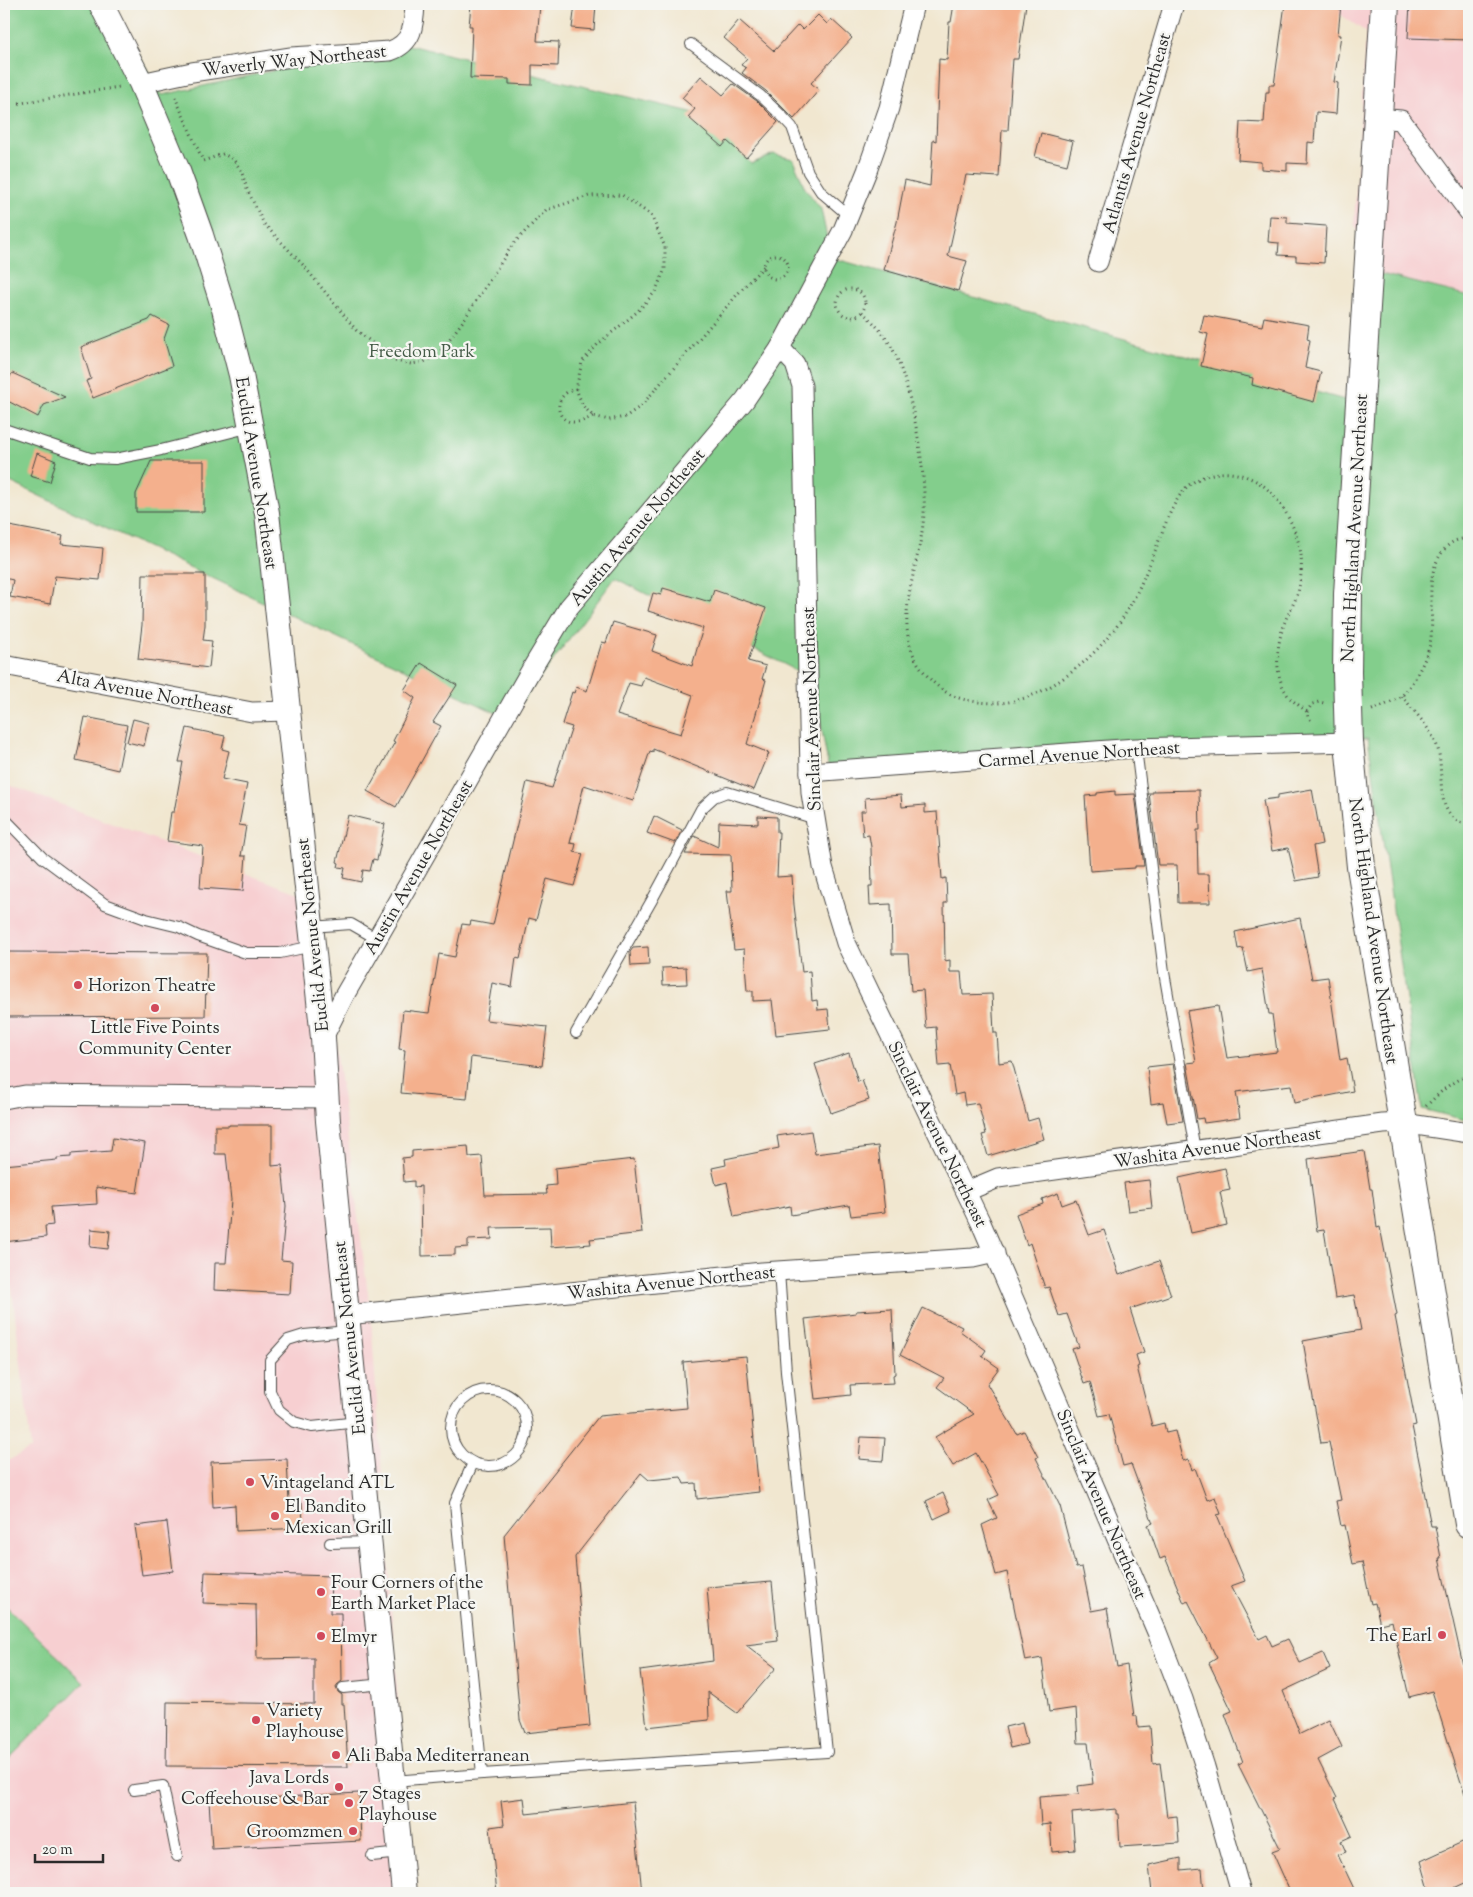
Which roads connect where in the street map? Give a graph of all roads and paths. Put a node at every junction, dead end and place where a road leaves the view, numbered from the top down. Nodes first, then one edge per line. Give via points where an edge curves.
1 (101, 4) edge
2 (415, 4) edge
3 (914, 4) edge
4 (1174, 4) edge
5 (1385, 4) edge
6 (691, 44) dead end
7 (141, 83) junction
8 (4, 102) edge
9 (1378, 118) junction
10 (1469, 212) edge
11 (849, 216) junction
12 (1098, 262) dead end
13 (764, 266) junction
14 (862, 312) junction
15 (780, 348) junction
16 (576, 389) junction
17 (593, 416) junction
18 (251, 427) junction
19 (4, 429) edge
20 (1469, 539) edge
21 (4, 665) edge
22 (1402, 696) junction
23 (288, 711) junction
24 (1307, 712) junction
25 (1339, 712) junction
26 (1349, 742) junction
27 (1136, 748) junction
28 (810, 772) junction
29 (4, 818) edge
30 (816, 819) junction
31 (1469, 824) edge
32 (312, 937) junction
33 (376, 939) junction
34 (576, 1033) dead end
35 (323, 1038) junction
36 (1469, 1076) edge
37 (326, 1098) junction
38 (4, 1100) edge
39 (1426, 1106) dead end
40 (1403, 1123) junction
41 (1469, 1133) edge
42 (1195, 1150) junction
43 (967, 1191) junction
44 (995, 1253) junction
45 (778, 1271) junction
46 (348, 1323) junction
47 (358, 1422) junction
48 (472, 1463) junction
49 (1469, 1524) edge
50 (370, 1542) junction
51 (330, 1543) dead end
52 (383, 1684) junction
53 (343, 1688) dead end
54 (482, 1774) junction
55 (393, 1781) junction
56 (134, 1790) dead end
57 (400, 1853) junction
58 (176, 1856) dead end
59 (372, 1856) dead end
60 (404, 1893) edge
61 (1241, 1893) edge

1 - 7 street, Euclid Avenue Northeast
2 - 7 street, Waverly Way Northeast via 414,23 408,40 390,51 291,57
3 - 11 street, Austin Avenue Northeast via 888,108
4 - 12 street, Atlantis Avenue Northeast
5 - 9 main road, North Highland Avenue Northeast
6 - 11 lane via 761,96 781,115 792,127 808,172 821,192
7 - 8 path via 21,103
7 - 16 path via 175,96 203,161 222,154 234,159 242,170 247,189 264,224 304,266 356,330 395,361 424,362 439,353 514,244 546,210 589,196 622,195 652,215 666,247 665,269 655,292 582,362
7 - 18 street, Euclid Avenue Northeast via 201,235 224,309
9 - 10 street via 1401,120
9 - 25 main road, North Highland Avenue Northeast via 1348,594 1346,672
11 - 15 street, Austin Avenue Northeast
13 - 13 path via 773,279 782,278 788,272 787,262 778,255 770,257
13 - 17 path via 641,406 625,417 609,420
14 - 14 path via 852,317 841,313 837,303 841,294 852,289 860,292 865,305
14 - 24 path via 876,324 891,347 905,382 916,424 924,523 906,619 911,649 924,673 945,693 967,702 1004,703 1037,694 1069,675 1104,642 1131,606 1175,503 1187,487 1210,473 1233,473 1257,482 1278,501 1290,521 1301,555 1299,590 1276,653 1280,678 1289,697
15 - 28 street, Sinclair Avenue Northeast via 795,364 802,386
15 - 33 street, Austin Avenue Northeast via 745,400 569,606
16 - 17 path via 582,406
16 - 17 path via 562,396 558,404 560,413 572,423
18 - 19 lane via 115,459 90,458
18 - 23 street, Euclid Avenue Northeast via 267,513
20 - 22 path via 1447,545 1435,562 1429,646
21 - 23 street, Alta Avenue Northeast via 252,712
22 - 25 path via 1369,711
22 - 31 path via 1436,744 1444,807 1458,822
23 - 32 street, Euclid Avenue Northeast
24 - 25 path via 1312,704 1319,702
24 - 25 path via 1310,721 1319,725
25 - 26 main road, North Highland Avenue Northeast
26 - 27 street, Carmel Avenue Northeast
26 - 40 main road, North Highland Avenue Northeast via 1361,867
27 - 28 street, Carmel Avenue Northeast
27 - 42 lane via 1164,972
28 - 30 street, Sinclair Avenue Northeast
29 - 32 lane via 43,858 105,904 246,952 280,953
30 - 34 lane via 727,792 714,797 701,809
30 - 43 street, Sinclair Avenue Northeast via 823,867 846,943
32 - 33 lane via 351,924
32 - 35 street, Euclid Avenue Northeast
33 - 35 street, Austin Avenue Northeast
35 - 37 street, Euclid Avenue Northeast
36 - 39 path via 1450,1085
37 - 38 street via 25,1095
37 - 46 street, Euclid Avenue Northeast
40 - 41 street, Washita Avenue Northeast
40 - 42 street, Washita Avenue Northeast
40 - 49 main road, North Highland Avenue Northeast
42 - 43 street, Washita Avenue Northeast via 998,1178
43 - 44 street, Sinclair Avenue Northeast
44 - 45 street, Washita Avenue Northeast via 973,1258
44 - 61 street, Sinclair Avenue Northeast via 1183,1699
45 - 46 street, Washita Avenue Northeast
45 - 54 lane via 827,1752
46 - 47 street, Euclid Avenue Northeast
46 - 47 lane via 288,1340 270,1360 270,1392 279,1410 294,1422 312,1427
47 - 50 street, Euclid Avenue Northeast
48 - 48 lane via 454,1445 452,1420 457,1408 466,1398 481,1390 494,1390 514,1398 522,1408 528,1430 518,1454 500,1466
48 - 54 lane via 455,1503
50 - 51 lane
50 - 52 street, Euclid Avenue Northeast
52 - 53 lane
52 - 55 street, Euclid Avenue Northeast
54 - 55 lane
55 - 57 street, Euclid Avenue Northeast
56 - 58 lane via 163,1786
57 - 59 lane
57 - 60 street, Euclid Avenue Northeast

